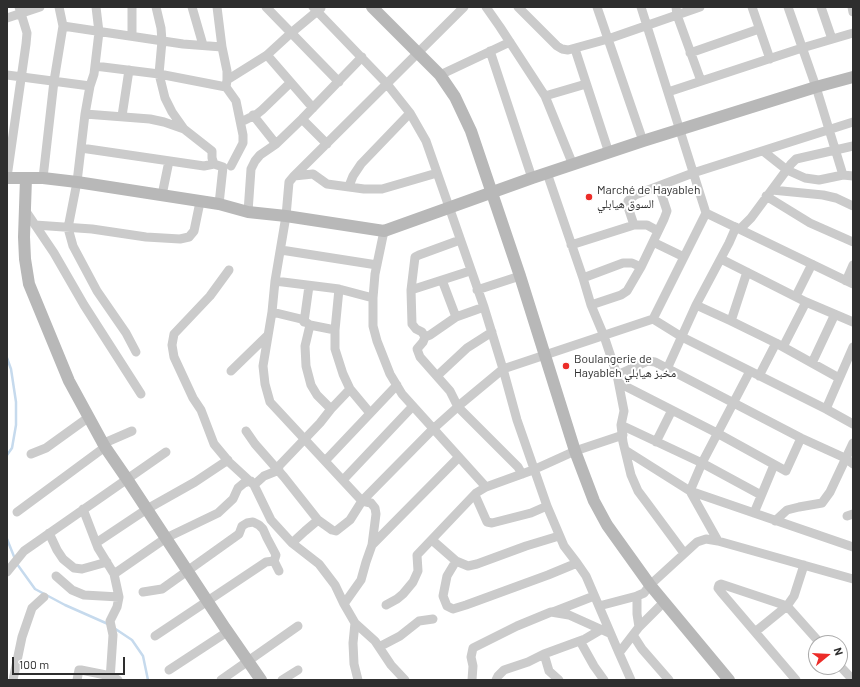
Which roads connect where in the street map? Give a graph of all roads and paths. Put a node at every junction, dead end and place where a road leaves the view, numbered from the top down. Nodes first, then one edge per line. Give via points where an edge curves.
1 (40, 7) edge
2 (59, 7) edge
3 (96, 7) edge
4 (132, 7) edge
5 (156, 7) edge
6 (192, 7) edge
7 (217, 7) edge
8 (266, 7) edge
9 (372, 7) edge
10 (464, 7) edge
11 (486, 7) edge
12 (518, 7) edge
13 (597, 7) edge
14 (641, 7) edge
15 (700, 7) edge
16 (752, 7) edge
17 (788, 7) edge
18 (821, 7) edge
19 (852, 7) edge
20 (317, 8) edge
21 (20, 10) edge
22 (677, 11) edge
23 (853, 12) edge
24 (7, 18) edge
25 (63, 26) junction
26 (647, 26) junction
27 (760, 29) junction
28 (99, 32) junction
29 (291, 33) junction
30 (853, 33) edge
31 (132, 36) junction
32 (608, 39) junction
33 (832, 39) junction
34 (162, 41) junction
35 (510, 42) junction
36 (204, 45) junction
37 (222, 47) junction
38 (802, 48) junction
39 (575, 49) junction
40 (490, 51) junction
41 (418, 52) junction
42 (690, 53) junction
43 (267, 55) junction
44 (362, 57) junction
45 (770, 59) junction
46 (95, 66) junction
47 (129, 70) junction
48 (159, 74) junction
49 (440, 75) junction
50 (7, 76) edge
51 (22, 77) junction
52 (853, 77) edge
53 (54, 81) junction
54 (701, 81) junction
55 (338, 82) junction
56 (226, 83) junction
57 (290, 83) junction
58 (387, 84) junction
59 (586, 84) junction
60 (90, 86) junction
61 (816, 87) junction
62 (668, 92) junction
63 (545, 96) junction
64 (313, 108) junction
65 (410, 113) junction
66 (85, 114) junction
67 (253, 115) junction
68 (122, 116) junction
69 (302, 119) junction
70 (240, 122) junction
71 (853, 122) edge
72 (184, 129) junction
73 (679, 130) junction
74 (829, 130) junction
75 (643, 141) junction
76 (276, 144) junction
77 (327, 144) junction
78 (853, 146) edge
79 (81, 148) junction
80 (763, 151) junction
81 (835, 151) junction
82 (609, 153) junction
83 (169, 161) junction
84 (214, 164) junction
85 (573, 165) junction
86 (231, 166) dead end
87 (787, 170) junction
88 (437, 173) junction
89 (547, 173) junction
90 (694, 173) junction
91 (843, 175) junction
92 (294, 176) junction
93 (853, 176) edge
94 (7, 178) edge
95 (26, 178) junction
96 (43, 178) junction
97 (532, 178) junction
98 (77, 182) junction
99 (349, 186) junction
100 (659, 187) junction
101 (492, 193) junction
102 (769, 193) junction
103 (162, 195) junction
104 (200, 202) junction
105 (218, 204) junction
106 (853, 206) edge
107 (449, 208) junction
108 (25, 210) junction
109 (248, 212) junction
110 (706, 213) junction
111 (286, 216) junction
112 (34, 225) junction
113 (634, 225) junction
114 (68, 228) junction
115 (738, 228) junction
116 (658, 230) junction
117 (384, 231) junction
118 (460, 240) junction
119 (653, 242) junction
120 (853, 242) edge
121 (571, 245) junction
122 (281, 250) junction
123 (684, 257) junction
124 (721, 259) junction
125 (812, 264) junction
126 (377, 265) junction
127 (853, 265) edge
128 (641, 267) junction
129 (229, 270) dead end
130 (470, 271) junction
131 (747, 272) junction
132 (520, 276) junction
133 (583, 278) junction
134 (275, 280) junction
135 (442, 280) junction
136 (849, 283) edge
137 (309, 286) junction
138 (339, 289) junction
139 (411, 290) junction
140 (477, 290) junction
141 (796, 296) junction
142 (373, 298) junction
143 (806, 302) junction
144 (591, 305) junction
145 (696, 305) junction
146 (484, 308) junction
147 (272, 312) junction
148 (834, 314) junction
149 (456, 317) junction
150 (652, 318) junction
151 (731, 321) junction
152 (853, 322) edge
153 (307, 324) junction
154 (335, 330) junction
155 (492, 332) junction
156 (267, 336) junction
157 (604, 336) junction
158 (424, 337) junction
159 (682, 337) junction
160 (779, 345) junction
161 (853, 347) edge
162 (136, 352) dead end
163 (544, 356) junction
164 (812, 363) junction
165 (503, 369) junction
166 (667, 369) junction
167 (230, 371) dead end
168 (754, 373) junction
169 (437, 376) junction
170 (839, 378) junction
171 (618, 379) junction
172 (397, 385) junction
173 (350, 388) junction
174 (141, 394) dead end
175 (733, 403) junction
176 (413, 406) junction
177 (458, 406) junction
178 (331, 409) junction
179 (826, 409) junction
180 (672, 410) junction
181 (370, 413) junction
182 (88, 416) junction
183 (853, 424) edge
184 (621, 425) junction
185 (433, 430) junction
186 (132, 431) dead end
187 (246, 431) dead end
188 (717, 433) junction
189 (622, 435) junction
190 (801, 438) junction
191 (305, 439) junction
192 (656, 442) junction
193 (853, 443) edge
194 (104, 446) junction
195 (625, 450) junction
196 (575, 451) junction
197 (166, 452) dead end
198 (31, 454) dead end
199 (459, 456) junction
200 (228, 460) junction
201 (325, 461) junction
202 (849, 461) edge
203 (702, 464) junction
204 (774, 465) junction
205 (278, 469) junction
206 (533, 470) junction
207 (522, 474) junction
208 (128, 480) junction
209 (343, 480) junction
210 (253, 483) junction
211 (486, 487) junction
212 (690, 491) junction
213 (475, 495) junction
214 (761, 495) junction
215 (362, 501) junction
216 (547, 506) junction
217 (83, 509) junction
218 (147, 509) junction
219 (17, 512) dead end
220 (754, 513) junction
221 (318, 520) junction
222 (775, 521) junction
223 (49, 533) junction
224 (559, 536) junction
225 (166, 538) junction
226 (432, 540) junction
227 (718, 541) junction
228 (96, 543) junction
229 (292, 543) junction
230 (372, 545) junction
231 (853, 547) edge
232 (684, 553) junction
233 (274, 561) junction
234 (456, 561) junction
235 (107, 562) junction
236 (577, 563) junction
237 (804, 565) junction
238 (279, 570) dead end
239 (187, 571) junction
240 (7, 572) edge
241 (114, 574) junction
242 (56, 576) dead end
243 (853, 579) edge
244 (650, 585) junction
245 (143, 592) dead end
246 (594, 596) junction
247 (637, 596) junction
248 (44, 597) dead end
249 (119, 597) junction
250 (207, 601) junction
251 (664, 602) junction
252 (344, 604) junction
253 (386, 605) dead end
254 (599, 606) junction
255 (787, 606) junction
256 (551, 612) junction
257 (433, 619) dead end
258 (356, 623) junction
259 (298, 626) dead end
260 (605, 631) junction
261 (636, 631) junction
262 (227, 632) junction
263 (755, 632) junction
264 (813, 635) edge
265 (155, 636) dead end
266 (580, 641) junction
267 (379, 647) junction
268 (619, 653) junction
269 (544, 654) junction
270 (248, 661) junction
271 (169, 670) dead end
272 (298, 670) dead end
273 (113, 678) edge
274 (13, 680) edge
275 (77, 680) edge
276 (221, 680) edge
277 (261, 680) edge
278 (282, 680) edge
279 (358, 680) edge
280 (405, 680) edge
281 (472, 680) edge
282 (496, 680) edge
283 (559, 680) edge
284 (604, 680) edge
285 (631, 680) edge
286 (669, 680) edge
287 (729, 680) edge
288 (796, 680) edge

1 - 21 street
2 - 25 street
3 - 28 street
4 - 31 street
5 - 34 street
6 - 36 street
7 - 37 street
8 - 29 street
9 - 41 street
10 - 41 street
11 - 35 street
12 - 39 street via 562,50
13 - 32 street
14 - 26 street
15 - 22 street
16 - 27 street
17 - 38 street
18 - 33 street
19 - 23 street
20 - 29 street
20 - 44 street
21 - 24 street
21 - 51 street via 27,33
22 - 26 street
22 - 42 street
25 - 28 street
25 - 53 street
26 - 32 street
26 - 62 street
27 - 42 street
27 - 45 street
28 - 31 street
28 - 46 street
29 - 43 street
29 - 55 street
30 - 33 street
31 - 34 street
32 - 39 street
32 - 75 street
33 - 38 street
34 - 36 street
34 - 48 street
35 - 40 street
35 - 63 street
36 - 37 street
37 - 56 street via 227,71
38 - 45 street
38 - 61 street
39 - 59 street
40 - 49 street
40 - 97 street
41 - 49 street
41 - 58 street
42 - 54 street
43 - 56 street
43 - 57 street
44 - 55 street
44 - 58 street
45 - 54 street
46 - 47 street
46 - 60 street
47 - 48 street
47 - 68 street
48 - 56 street
48 - 72 street via 165,98
49 - 101 street via 455,97 472,131
50 - 51 street
51 - 53 street
51 - 94 street
52 - 61 street
53 - 60 street
53 - 96 street
54 - 62 street
55 - 64 street
56 - 70 street via 236,101
57 - 64 street
57 - 67 street via 262,110
58 - 65 street
58 - 77 street
59 - 63 street
59 - 82 street
60 - 66 street
61 - 73 street
61 - 74 street
62 - 73 street
63 - 85 street
64 - 69 street
65 - 88 street via 426,141
65 - 99 street via 361,164 352,176
66 - 68 street
66 - 79 street
67 - 70 street
67 - 76 street
68 - 72 street via 150,119
69 - 76 street
69 - 77 street
70 - 86 street via 243,143
71 - 74 street
72 - 84 street via 212,151
73 - 75 street
73 - 90 street
74 - 80 street
74 - 81 street
75 - 82 street
76 - 109 street via 260,155 251,169
77 - 92 street
78 - 81 street
79 - 83 street
79 - 98 street
80 - 87 street
80 - 90 street
81 - 87 street via 796,159
81 - 91 street
82 - 85 street
83 - 84 street via 204,166
83 - 103 street
84 - 105 street via 223,166
85 - 89 street
87 - 91 street via 805,178 819,180
87 - 102 street
88 - 99 street via 382,189
88 - 107 street
89 - 97 street
89 - 121 street
90 - 100 street
90 - 110 street
91 - 93 street
92 - 99 street via 313,174 327,184
92 - 111 street via 289,182
94 - 95 street
95 - 96 street
95 - 108 street
96 - 98 street
97 - 101 street
98 - 103 street
98 - 114 street
100 - 113 street via 630,197 628,207
100 - 116 street via 667,211
101 - 107 street
101 - 132 street
102 - 106 street via 823,195
102 - 115 street via 751,218
102 - 120 street via 810,223
103 - 104 street
104 - 105 street
104 - 114 street via 194,231 185,238 146,237
105 - 109 street
107 - 117 street
107 - 118 street
108 - 112 street
108 - 182 street via 25,259 30,284 69,381
109 - 111 street
110 - 115 street
110 - 123 street
111 - 117 street
111 - 122 street
112 - 114 street
112 - 174 street
113 - 116 street via 647,225
113 - 121 street
114 - 162 street via 73,246 97,290
115 - 124 street
115 - 125 street
116 - 119 street
117 - 126 street
118 - 130 street
118 - 139 street via 415,257
119 - 123 street
119 - 128 street
121 - 133 street
122 - 126 street
122 - 134 street
123 - 150 street
124 - 131 street
124 - 145 street
125 - 136 street
125 - 141 street
126 - 142 street
127 - 136 street
128 - 133 street via 623,263
128 - 144 street via 627,291
129 - 200 street via 210,296 174,334 172,345 174,357 201,410 214,444
130 - 135 street
130 - 140 street
131 - 141 street
131 - 151 street
132 - 140 street
132 - 163 street
133 - 144 street
134 - 137 street
134 - 147 street
135 - 139 street
135 - 149 street
137 - 138 street
137 - 153 street
138 - 142 street
138 - 154 street
139 - 158 street via 412,324
140 - 146 street
141 - 143 street
142 - 172 street via 373,326 377,341
143 - 148 street
143 - 160 street
144 - 157 street
145 - 151 street
145 - 159 street
146 - 149 street
146 - 155 street
147 - 153 street via 301,319
147 - 156 street
148 - 152 street
148 - 164 street
149 - 158 street via 430,336
150 - 157 street
150 - 159 street
151 - 160 street
153 - 154 street
153 - 178 street via 306,366 311,385
154 - 173 street via 335,349 342,374
155 - 165 street
155 - 169 street via 467,348
156 - 167 street
156 - 191 street via 263,366 270,402
157 - 163 street
157 - 171 street
158 - 169 street via 417,349 420,357
159 - 166 street
159 - 168 street
160 - 164 street
160 - 168 street
161 - 170 street
163 - 165 street
163 - 196 street
164 - 170 street
165 - 177 street
165 - 206 street
166 - 171 street via 648,361
166 - 175 street
168 - 175 street
168 - 179 street
169 - 177 street via 450,391
170 - 179 street
171 - 180 street
171 - 184 street via 624,411
172 - 176 street
172 - 181 street
173 - 178 street
173 - 181 street
175 - 188 street
175 - 190 street
176 - 185 street
176 - 209 street
177 - 185 street
177 - 207 street
178 - 191 street
179 - 183 street
180 - 188 street
180 - 192 street
181 - 201 street
182 - 194 street
182 - 198 street via 46,448
184 - 189 street
184 - 192 street
185 - 199 street
185 - 215 street
186 - 194 street
187 - 205 street
188 - 203 street
188 - 204 street
189 - 195 street
189 - 196 street
190 - 202 street
190 - 204 street via 791,472
191 - 201 street
191 - 205 street
192 - 203 street
193 - 202 street
194 - 208 street
194 - 219 street
195 - 212 street
195 - 232 street via 638,491
196 - 206 street
196 - 244 street via 594,501 607,525
197 - 208 street
199 - 211 street
199 - 230 street
200 - 210 street
200 - 218 street
201 - 209 street
202 - 222 street via 822,503 787,510
203 - 212 street
203 - 214 street
204 - 214 street
205 - 210 street
205 - 221 street
206 - 207 street
206 - 216 street
207 - 211 street
208 - 217 street
208 - 218 street
209 - 215 street
210 - 225 street via 244,483 238,488 233,499 218,513
210 - 229 street via 271,520
211 - 213 street
212 - 220 street
212 - 227 street
213 - 216 street via 487,522 492,523
213 - 226 street
214 - 220 street
215 - 221 street via 350,520 336,531
215 - 230 street via 371,503 375,508
216 - 224 street
217 - 223 street
217 - 228 street
218 - 225 street
218 - 228 street
220 - 222 street
221 - 229 street
222 - 231 street
223 - 235 street via 57,550 74,568 82,569
223 - 240 street via 24,551
224 - 234 street via 478,564 468,566
224 - 236 street
225 - 239 street
225 - 241 street
226 - 234 street
226 - 253 street via 417,555 418,570 413,582 404,594
227 - 232 street via 706,539 697,542
227 - 237 street
228 - 235 street
229 - 252 street via 320,564
230 - 252 street via 361,580
232 - 244 street
233 - 238 street
233 - 239 street via 276,555 263,529 253,522 242,526 239,534
233 - 250 street via 258,566
234 - 236 street via 447,576 443,596 446,606 453,608 466,606
235 - 241 street
236 - 246 street via 586,576
237 - 243 street
237 - 255 street via 794,596
239 - 245 street via 162,589
239 - 250 street
241 - 249 street
242 - 249 street via 72,590 84,595
244 - 247 street via 644,593
244 - 251 street
246 - 254 street
246 - 256 street
247 - 254 street
247 - 261 street
248 - 274 street via 32,608 22,637
249 - 273 street via 110,621 113,635
250 - 262 street
250 - 265 street
251 - 261 street
251 - 287 street
252 - 258 street
254 - 260 street
255 - 263 street
255 - 263 street via 718,585
255 - 264 street
256 - 260 street via 568,615
256 - 281 street via 473,648
257 - 267 street via 419,621
258 - 267 street
258 - 279 street via 353,643
259 - 270 street
260 - 266 street
260 - 268 street
261 - 268 street
261 - 286 street via 642,649
262 - 270 street
262 - 271 street
263 - 288 street
266 - 269 street
266 - 284 street
267 - 280 street
268 - 285 street
269 - 282 street via 504,670
269 - 283 street via 549,671
270 - 276 street
270 - 277 street
272 - 278 street
273 - 275 street via 79,670

